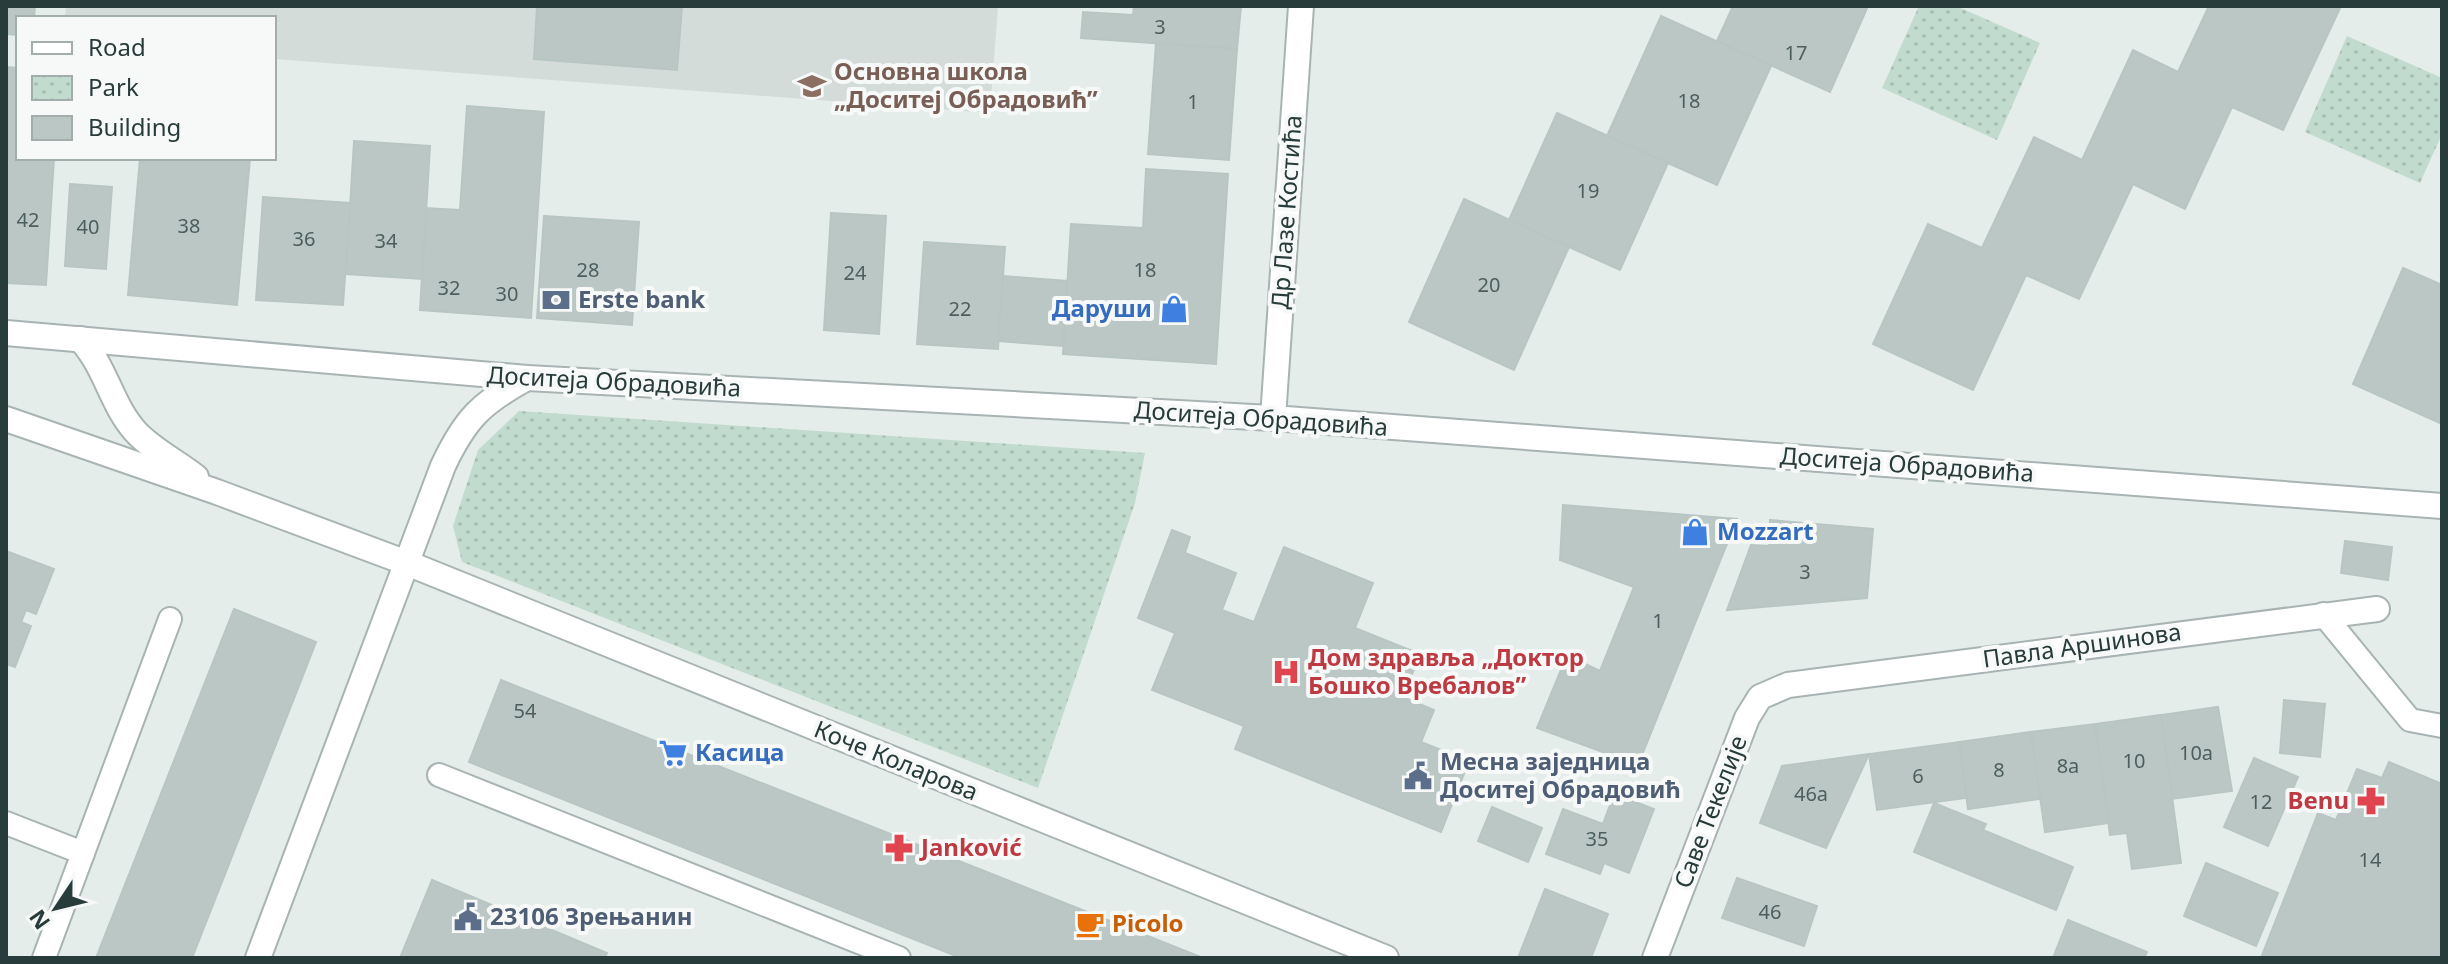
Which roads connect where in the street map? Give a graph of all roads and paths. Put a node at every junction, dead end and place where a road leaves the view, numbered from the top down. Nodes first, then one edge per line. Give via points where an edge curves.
1 (1301, 6) edge
2 (6, 333) edge
3 (80, 339) junction
4 (527, 378) junction
5 (1273, 418) junction
6 (6, 419) edge
7 (217, 492) junction
8 (2442, 506) edge
9 (407, 563) junction
10 (2377, 609) dead end
11 (2323, 614) junction
12 (170, 619) dead end
13 (1788, 685) joint
14 (2442, 726) edge
15 (439, 775) dead end
16 (6, 823) edge
17 (83, 853) junction
18 (44, 958) edge
19 (258, 958) edge
20 (899, 958) edge
21 (1386, 958) edge
22 (1655, 958) edge

1 - 5 street, Др Лазе Костића
2 - 3 street, Доситеја Обрадовића
3 - 4 street, Доситеја Обрадовића
3 - 7 street via 136,432
4 - 5 street, Доситеја Обрадовића
4 - 9 street via 471,416 455,440
5 - 8 street, Доситеја Обрадовића
6 - 7 street
7 - 9 street, Коче Коларова
9 - 19 street
9 - 21 street, Коче Коларова
10 - 11 street, Павла Аршинова
11 - 13 street, Павла Аршинова
11 - 14 lane via 2410,720
12 - 17 lane
13 - 22 street, Саве Текелије via 1760,697 1747,718
15 - 20 lane
16 - 17 lane
17 - 18 lane

